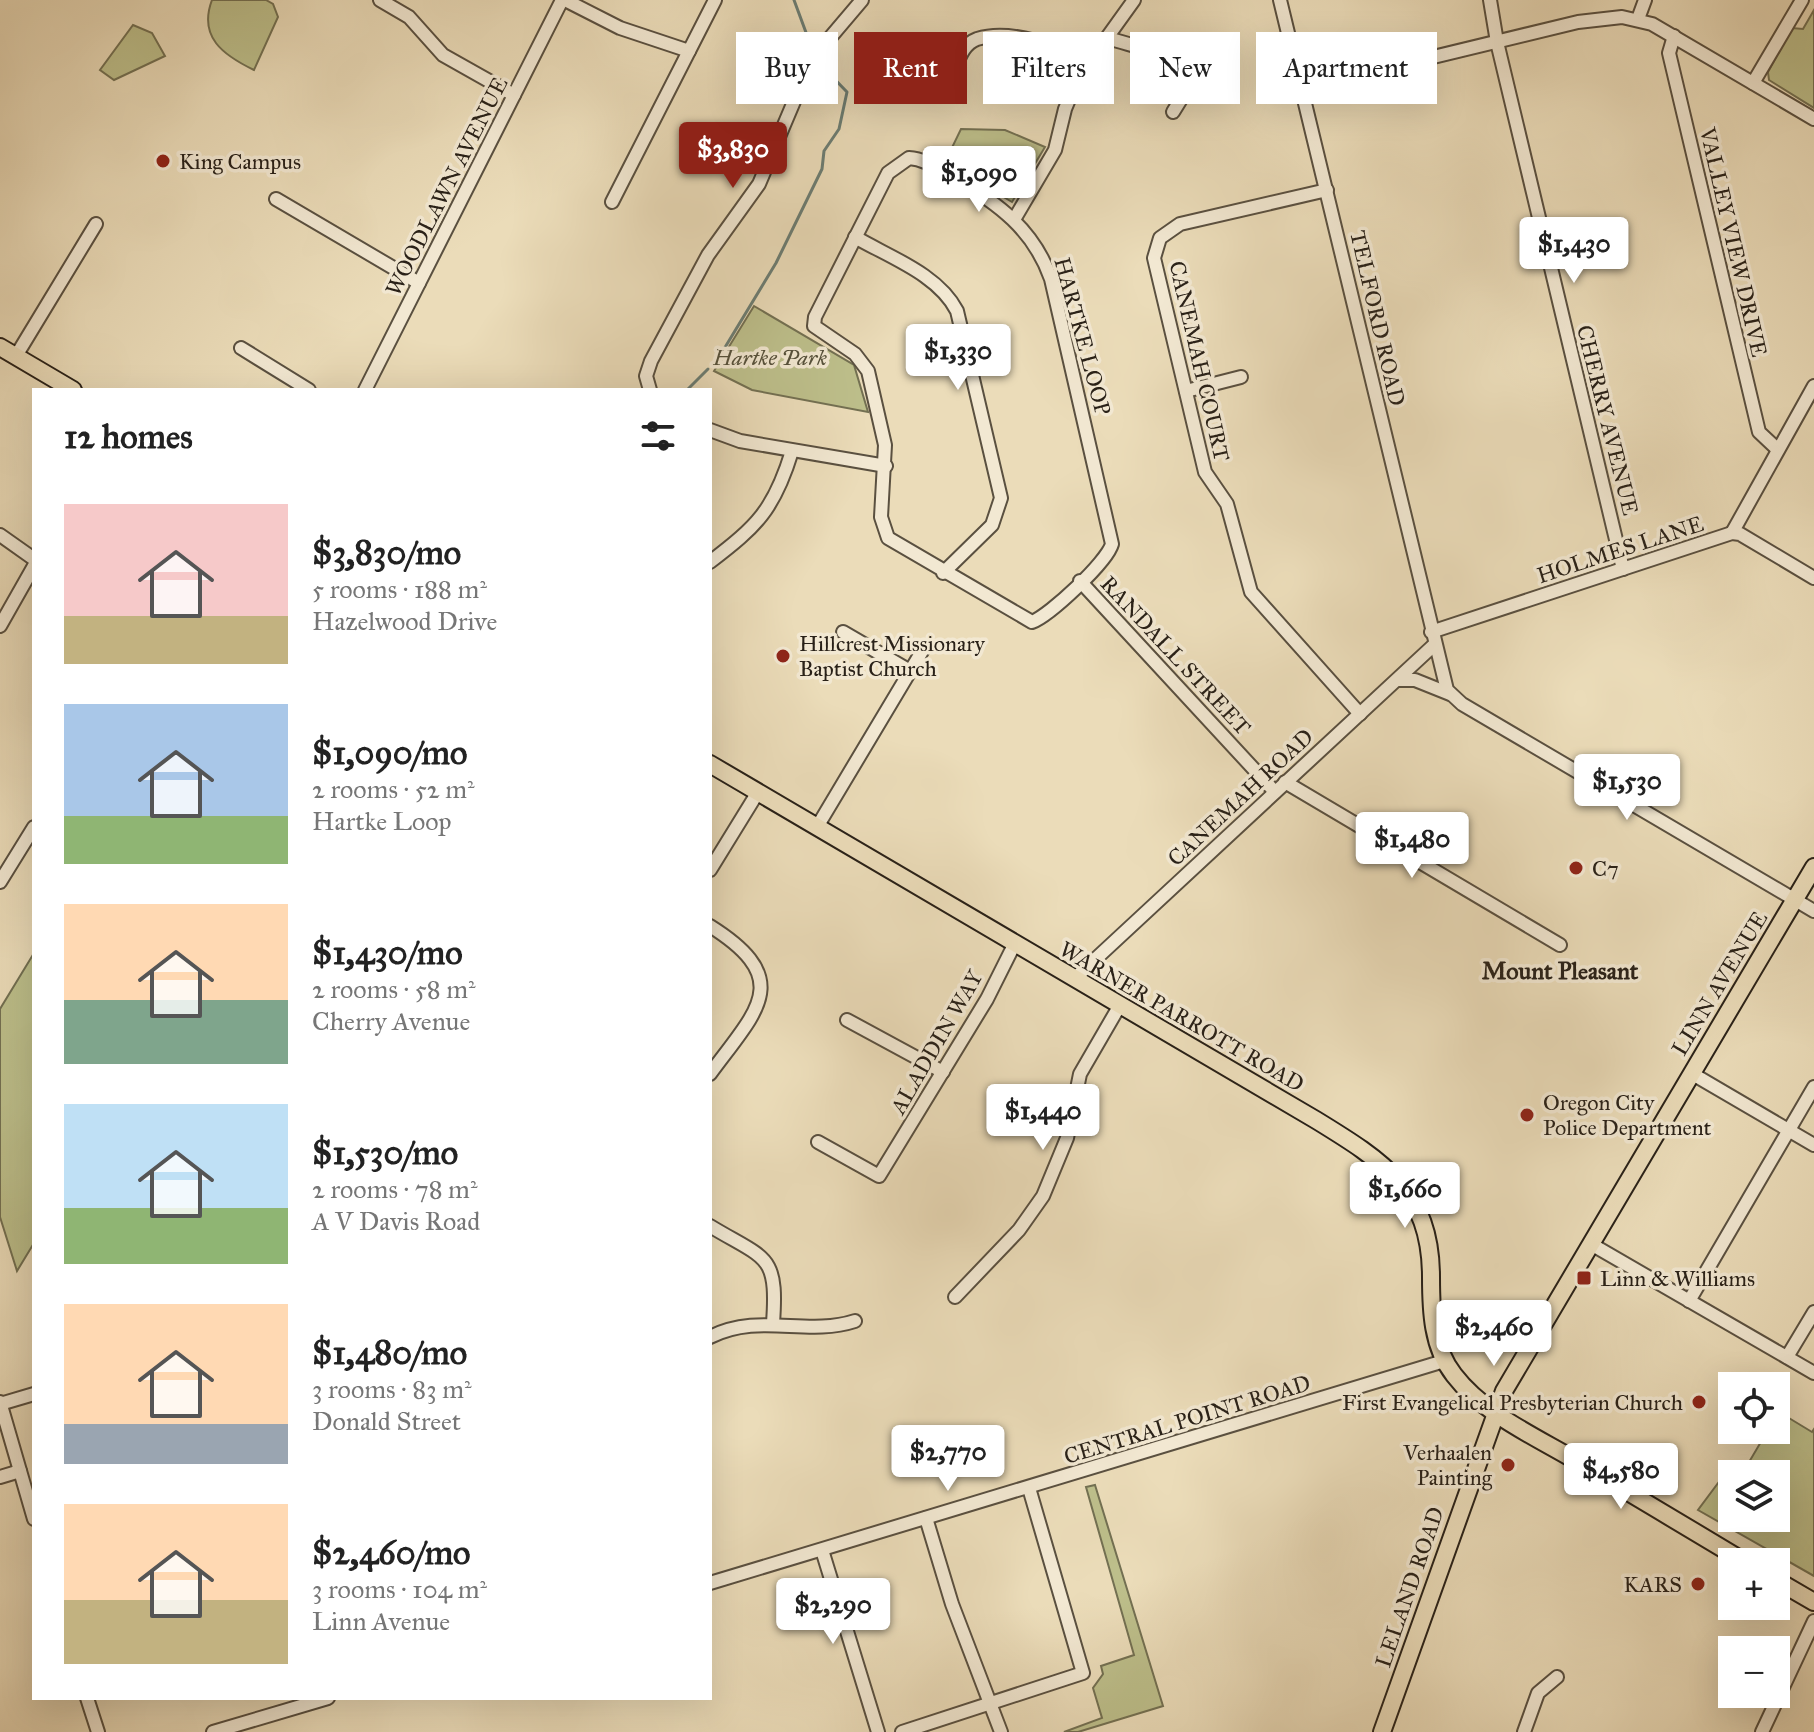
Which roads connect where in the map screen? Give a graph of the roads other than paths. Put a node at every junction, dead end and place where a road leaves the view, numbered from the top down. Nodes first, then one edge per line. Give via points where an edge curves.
1 (380, 0) edge
2 (564, 0) edge
3 (715, 0) edge
4 (862, 0) edge
5 (1134, 0) edge
6 (1280, 0) edge
7 (1490, 0) edge
8 (1645, 0) edge
9 (1802, 0) edge
10 (1638, 19) junction
11 (1112, 32) edge
12 (1288, 32) edge
13 (1674, 36) junction
14 (1114, 40) edge
15 (1497, 42) junction
16 (689, 51) junction
17 (1437, 56) edge
18 (1753, 83) junction
19 (514, 95) junction
20 (1067, 104) edge
21 (1305, 104) edge
22 (1173, 112) dead end
23 (1814, 119) edge
24 (1327, 190) junction
25 (276, 199) dead end
26 (612, 202) dead end
27 (1015, 218) junction
28 (96, 224) dead end
29 (855, 237) junction
30 (419, 283) junction
31 (0, 347) edge
32 (241, 348) dead end
33 (16, 356) junction
34 (1241, 377) dead end
35 (1814, 386) edge
36 (70, 388) edge
37 (306, 388) edge
38 (366, 388) edge
39 (649, 388) edge
40 (1186, 391) junction
41 (712, 431) edge
42 (1777, 449) junction
43 (792, 451) junction
44 (886, 466) junction
45 (1732, 533) junction
46 (0, 535) edge
47 (32, 558) edge
48 (712, 560) edge
49 (1623, 569) junction
50 (32, 570) edge
51 (943, 573) junction
52 (1814, 578) edge
53 (1080, 581) junction
54 (0, 626) edge
55 (843, 632) dead end
56 (1433, 639) junction
57 (924, 648) dead end
58 (910, 671) junction
59 (1397, 680) junction
60 (1450, 694) junction
61 (1360, 714) junction
62 (712, 765) edge
63 (1285, 782) junction
64 (758, 792) junction
65 (1275, 792) junction
66 (817, 827) junction
67 (32, 830) edge
68 (712, 867) edge
69 (1814, 867) edge
70 (0, 882) edge
71 (1795, 899) junction
72 (1814, 911) edge
73 (712, 927) edge
74 (1015, 943) junction
75 (1560, 945) dead end
76 (1074, 979) junction
77 (1120, 1005) junction
78 (847, 1020) dead end
79 (712, 1071) edge
80 (943, 1072) junction
81 (1691, 1073) junction
82 (1814, 1087) edge
83 (1789, 1130) junction
84 (818, 1142) dead end
85 (1814, 1145) edge
86 (712, 1227) edge
87 (1591, 1244) junction
88 (955, 1297) dead end
89 (1689, 1301) junction
90 (1814, 1312) edge
91 (855, 1321) dead end
92 (773, 1323) junction
93 (712, 1336) edge
94 (1787, 1357) junction
95 (1444, 1361) junction
96 (1814, 1373) edge
97 (32, 1395) edge
98 (0, 1403) edge
99 (1495, 1412) junction
100 (20, 1471) junction
101 (0, 1477) edge
102 (1029, 1488) junction
103 (32, 1512) edge
104 (926, 1518) junction
105 (1722, 1548) edge
106 (822, 1550) junction
107 (712, 1582) edge
108 (1790, 1588) edge
109 (1814, 1602) edge
110 (1814, 1621) edge
111 (1557, 1677) dead end
112 (88, 1700) edge
113 (321, 1700) edge
114 (993, 1704) junction
115 (98, 1732) edge
116 (213, 1732) edge
117 (878, 1732) edge
118 (902, 1732) edge
119 (1001, 1732) edge
120 (1382, 1732) edge
121 (1524, 1732) edge
122 (1762, 1732) edge

1 - 19 street via 409,17 443,55
2 - 16 street via 620,28
2 - 19 street, WOODLAWN AVENUE
3 - 16 street
4 - 39 street via 821,44 803,74 759,184 708,255 651,361 646,376
5 - 11 street
6 - 12 street, TELFORD ROAD
7 - 15 street, CHERRY AVENUE
8 - 10 street
9 - 18 street
10 - 13 street
10 - 15 street via 1594,19
13 - 18 street
13 - 42 street, VALLEY VIEW DRIVE via 1669,53 1759,432
14 - 22 street via 1165,56 1177,66 1186,91
15 - 17 street
15 - 49 street, CHERRY AVENUE
16 - 26 street
18 - 23 street
19 - 30 street, WOODLAWN AVENUE
20 - 27 street via 1055,150
21 - 24 street, TELFORD ROAD
24 - 40 street, CANEMAH COURT via 1180,224 1160,238 1154,258
24 - 56 street, TELFORD ROAD
25 - 30 street
27 - 29 street, HARTKE LOOP via 937,168 909,158 888,173
27 - 53 street, HARTKE LOOP via 1051,279 1112,531 1111,550
28 - 33 street
29 - 44 street, HARTKE LOOP via 814,326 855,354 868,371
29 - 51 street via 943,290 957,311 1001,498 992,525
30 - 38 street, WOODLAWN AVENUE
31 - 33 main road
32 - 37 street
33 - 36 main road
34 - 40 street
35 - 42 street
40 - 61 street, CANEMAH COURT via 1205,472 1227,504 1251,592
41 - 43 street
42 - 45 street
43 - 44 street
43 - 48 street via 760,521
44 - 51 street, HARTKE LOOP via 881,517 885,533
45 - 49 street, HOLMES LANE
45 - 52 street, HOLMES LANE
46 - 47 street
49 - 56 street, HOLMES LANE
50 - 54 street
51 - 53 street, HARTKE LOOP via 1032,622
53 - 65 street, RANDALL STREET
55 - 58 street
56 - 59 street, CANEMAH ROAD
56 - 60 street, TELFORD ROAD
57 - 58 street
58 - 66 street
59 - 60 street via 1422,681
59 - 61 street, CANEMAH ROAD
60 - 71 street
61 - 63 street, CANEMAH ROAD
62 - 64 main road, WARNER PARROTT ROAD
63 - 65 street, CANEMAH ROAD
63 - 75 street
64 - 66 main road, WARNER PARROTT ROAD
64 - 68 street
65 - 76 street, CANEMAH ROAD
66 - 74 main road, WARNER PARROTT ROAD
67 - 70 street
69 - 71 main road, LINN AVENUE
71 - 72 street
71 - 81 main road, LINN AVENUE
73 - 79 street via 747,952 761,986 752,1019
74 - 76 main road, WARNER PARROTT ROAD
74 - 80 street, ALADDIN WAY
76 - 77 main road, WARNER PARROTT ROAD
77 - 88 street via 1080,1074 1067,1138 1043,1196 1019,1230
77 - 95 main road, WARNER PARROTT ROAD via 1348,1140 1401,1182 1426,1229 1431,1303
78 - 80 street
80 - 84 street, ALADDIN WAY via 879,1176
81 - 83 street
81 - 87 main road, LINN AVENUE
82 - 83 street
83 - 85 street
83 - 89 street
86 - 92 street via 759,1256 773,1272
87 - 89 street
87 - 99 main road, LINN AVENUE
89 - 94 street
90 - 94 street
91 - 92 street via 821,1328
92 - 93 street via 735,1327
94 - 96 street
95 - 99 main road, WARNER PARROTT ROAD via 1461,1385
95 - 102 street, CENTRAL POINT ROAD
97 - 98 street
98 - 100 street
99 - 105 main road, WARNER PARROTT ROAD
99 - 120 main road, LELAND ROAD
100 - 101 street
100 - 103 street
102 - 104 street, CENTRAL POINT ROAD
102 - 114 street via 1083,1673
104 - 106 street, CENTRAL POINT ROAD
104 - 114 street via 952,1604
106 - 107 street, CENTRAL POINT ROAD
106 - 117 street
108 - 109 main road
110 - 122 street
111 - 121 street via 1538,1693
112 - 115 street
113 - 116 street
114 - 118 street
114 - 119 street

